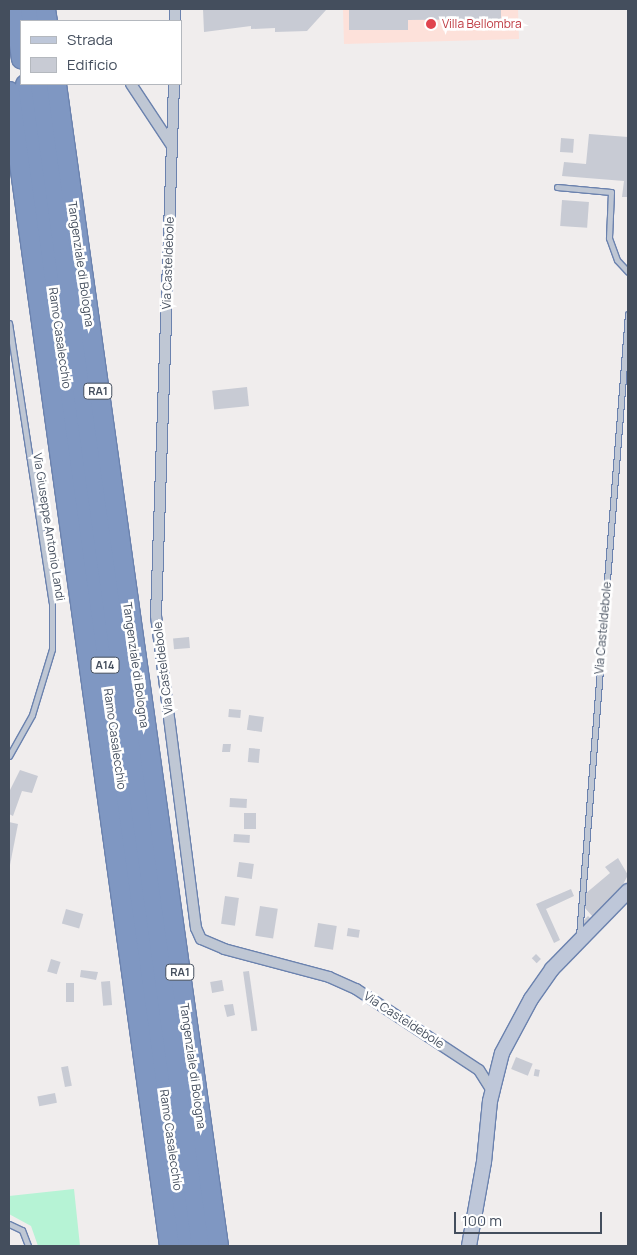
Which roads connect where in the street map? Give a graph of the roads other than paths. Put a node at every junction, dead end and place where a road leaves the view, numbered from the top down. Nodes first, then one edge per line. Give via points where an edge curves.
1 (14, 9) edge
2 (20, 52) edge
3 (25, 85) edge
4 (40, 85) edge
5 (56, 85) edge
6 (131, 85) edge
7 (174, 85) edge
8 (9, 91) edge
9 (172, 146) junction
10 (557, 187) dead end
11 (628, 272) edge
12 (628, 314) edge
13 (9, 322) edge
14 (9, 756) edge
15 (628, 891) edge
16 (578, 943) junction
17 (499, 1062) junction
18 (479, 1070) junction
19 (492, 1091) junction
20 (9, 1224) edge
21 (28, 1246) edge
22 (169, 1246) edge
23 (186, 1246) edge
24 (201, 1246) edge
25 (218, 1246) edge
26 (469, 1246) edge

1 - 2 highway
3 - 23 highway, Ramo Casalecchio / A14
4 - 24 highway, Ramo Casalecchio / A14
5 - 25 highway, Tangenziale di Bologna / RA1
6 - 9 street
7 - 9 street, Via Casteldebole
8 - 22 highway
9 - 18 street, Via Casteldebole via 156,616 196,928 201,939 224,949 329,977 356,988
10 - 11 lane via 611,192 610,238 617,260
12 - 16 lane, Via Casteldebole
13 - 14 lane, Via Giuseppe Antonio Landi via 52,603 52,649 32,715
15 - 16 street
16 - 17 street via 552,969 531,999
17 - 18 street
17 - 19 street
18 - 19 street, Via Casteldebole
19 - 26 street via 484,1162
20 - 21 lane via 22,1230

